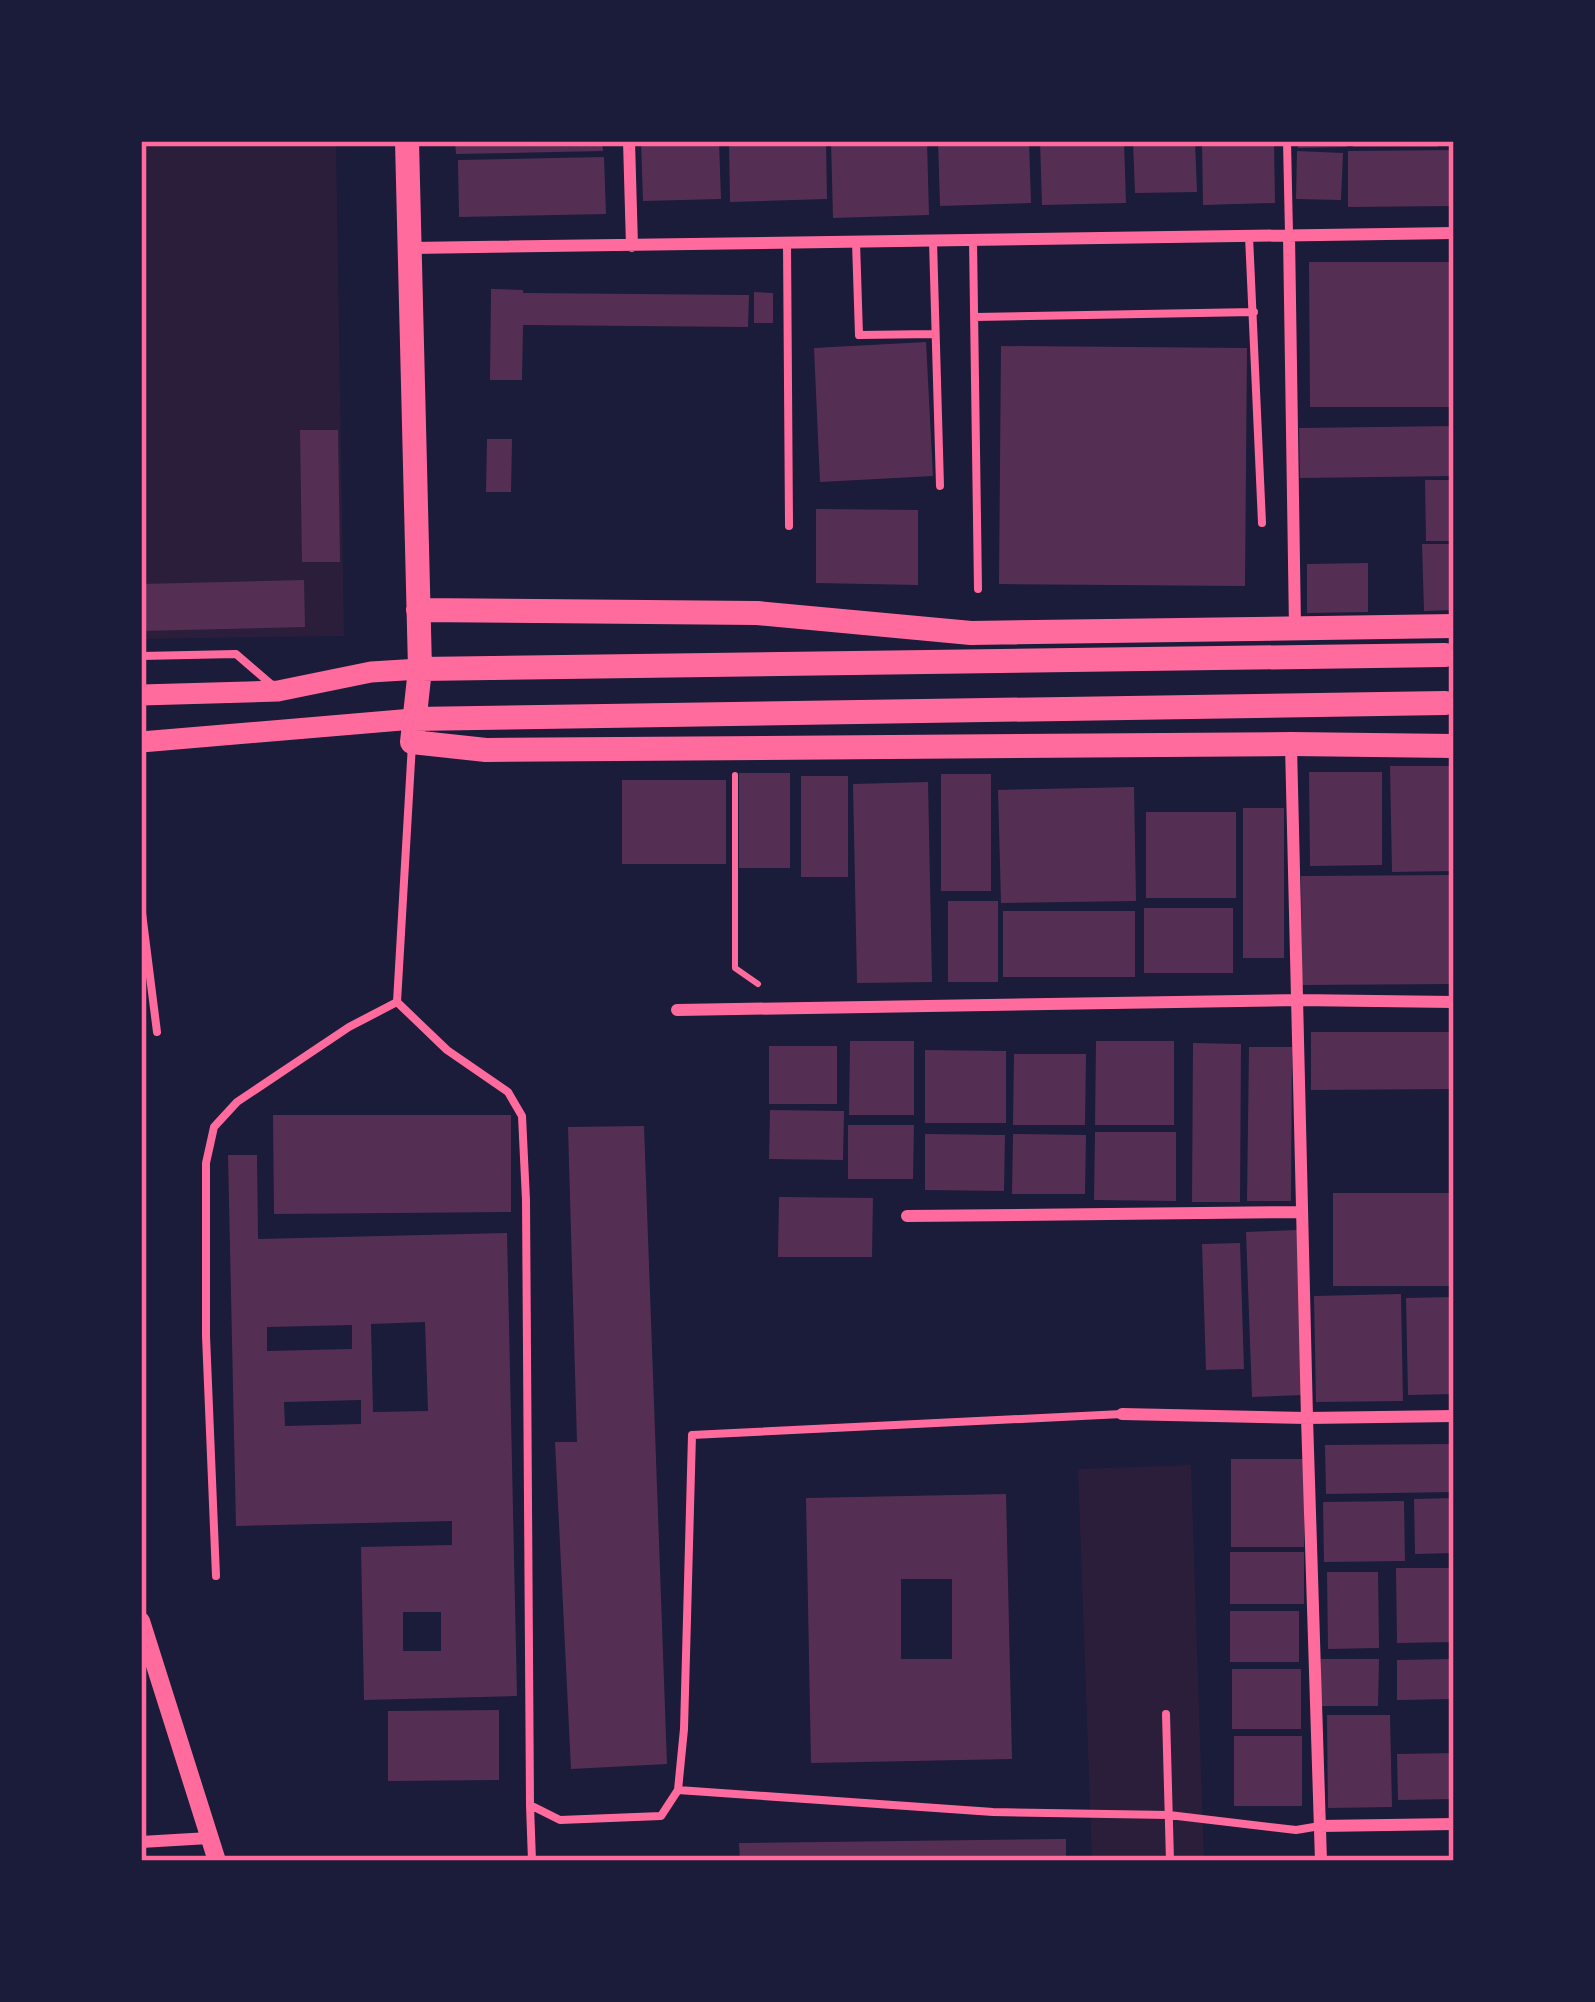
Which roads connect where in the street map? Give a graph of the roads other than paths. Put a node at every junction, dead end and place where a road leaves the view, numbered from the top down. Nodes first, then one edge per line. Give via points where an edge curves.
1 (407, 141) edge
2 (628, 141) edge
3 (1287, 141) edge
4 (1454, 233) edge
5 (1289, 235) junction
6 (1249, 236) junction
7 (973, 240) junction
8 (933, 241) junction
9 (856, 242) junction
10 (787, 243) junction
11 (632, 246) junction
12 (410, 248) junction
13 (1254, 312) junction
14 (976, 317) junction
15 (934, 334) junction
16 (940, 486) dead end
17 (1262, 524) dead end
18 (789, 526) dead end
19 (978, 589) dead end
20 (418, 610) junction
21 (1454, 626) edge
22 (1295, 628) junction
23 (1444, 655) dead end
24 (141, 656) edge
25 (420, 669) junction
26 (278, 691) junction
27 (141, 695) edge
28 (1445, 703) dead end
29 (412, 730) junction
30 (141, 742) edge
31 (1291, 744) junction
32 (1454, 746) edge
33 (141, 905) edge
34 (1297, 1000) junction
35 (398, 1002) junction
36 (1454, 1003) edge
37 (677, 1010) dead end
38 (158, 1032) dead end
39 (1302, 1212) junction
40 (907, 1216) dead end
41 (1122, 1414) joint
42 (1454, 1416) edge
43 (1307, 1418) junction
44 (215, 1576) dead end
45 (141, 1622) edge
46 (145, 1642) edge
47 (1166, 1714) dead end
48 (678, 1790) junction
49 (530, 1805) junction
50 (1169, 1815) junction
51 (1454, 1824) edge
52 (1320, 1826) junction
53 (209, 1838) junction
54 (141, 1842) edge
55 (218, 1861) edge
56 (532, 1861) edge
57 (1170, 1861) edge
58 (1321, 1861) edge

1 - 12 main road
2 - 11 street
3 - 5 lane
4 - 5 street
5 - 6 street
5 - 22 street
6 - 7 street
6 - 13 lane
7 - 8 street
7 - 14 lane
8 - 9 street
8 - 15 lane
9 - 10 street
9 - 15 lane via 859,335
10 - 11 street
10 - 18 lane
11 - 12 street
12 - 20 main road
13 - 14 lane
13 - 17 lane
14 - 19 lane
15 - 16 lane
20 - 22 main road via 757,613 971,633
20 - 25 main road
21 - 22 main road
23 - 25 main road
24 - 26 lane via 236,654
25 - 26 main road
25 - 29 main road
26 - 27 main road
28 - 29 main road
29 - 30 main road
29 - 31 main road via 486,750
29 - 35 lane
31 - 32 main road
31 - 34 street
33 - 38 lane
34 - 36 street
34 - 37 street
34 - 39 street
35 - 44 lane via 237,1102 214,1127 206,1163 206,1336
35 - 49 lane via 447,1050 508,1092 522,1116
39 - 40 street
39 - 43 street
41 - 43 street
41 - 48 lane via 692,1435
42 - 43 street
43 - 52 street
45 - 46 street
46 - 53 street
47 - 50 lane
48 - 49 lane via 661,1816 560,1820
48 - 50 lane
49 - 56 lane
50 - 52 lane
50 - 57 lane
51 - 52 street
52 - 58 street
53 - 54 street
53 - 55 street

